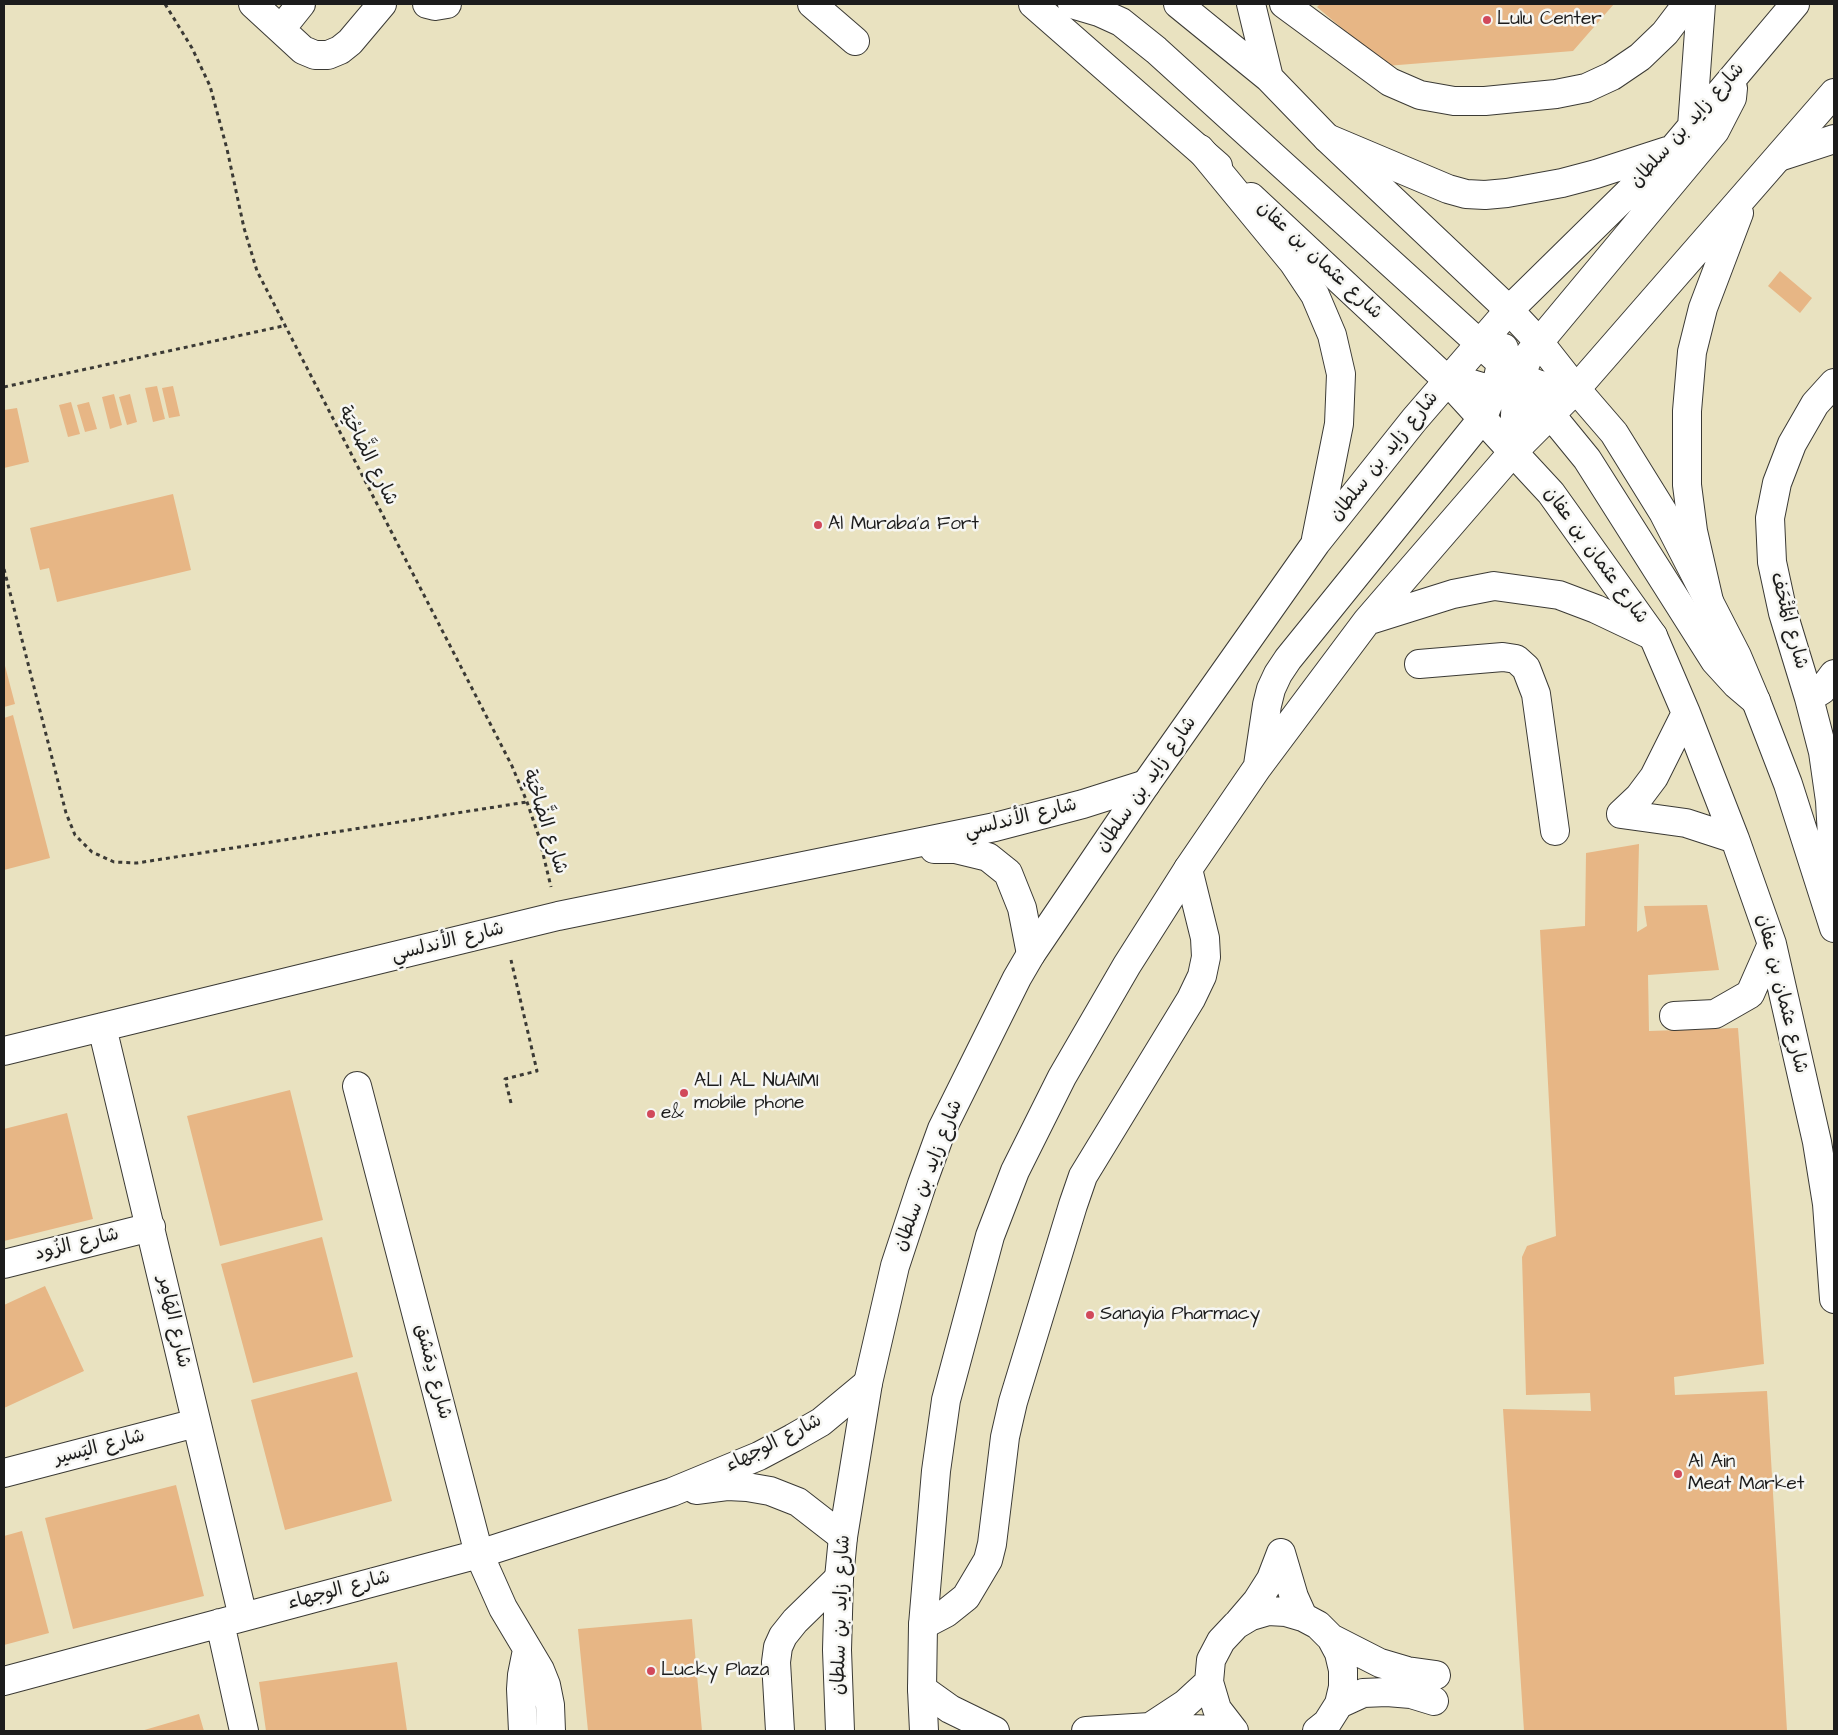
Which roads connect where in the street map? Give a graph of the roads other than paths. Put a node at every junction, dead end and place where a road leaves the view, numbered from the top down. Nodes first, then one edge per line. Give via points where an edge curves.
1 (253, 4) edge
2 (301, 4) edge
3 (382, 4) edge
4 (427, 4) edge
5 (447, 4) edge
6 (812, 4) edge
7 (1033, 4) edge
8 (1072, 4) edge
9 (1178, 4) edge
10 (1251, 4) edge
11 (1284, 4) edge
12 (1687, 4) edge
13 (1701, 4) edge
14 (1795, 4) edge
15 (281, 29) junction
16 (855, 41) dead end
17 (1734, 77) junction
18 (1269, 78) junction
19 (1834, 93) edge
20 (1692, 127) junction
21 (1327, 138) junction
22 (1834, 139) edge
23 (1200, 149) junction
24 (1673, 149) junction
25 (1779, 157) junction
26 (1745, 198) junction
27 (1508, 310) junction
28 (1539, 342) junction
29 (1479, 343) junction
30 (1447, 380) junction
31 (1508, 382) junction
32 (1834, 384) edge
33 (1576, 389) junction
34 (1550, 415) junction
35 (1482, 419) junction
36 (1514, 452) junction
37 (1316, 542) junction
38 (1709, 601) junction
39 (1367, 621) junction
40 (1652, 636) junction
41 (1419, 664) dead end
42 (1834, 674) edge
43 (1809, 698) junction
44 (1756, 701) junction
45 (1686, 713) junction
46 (1257, 768) junction
47 (1146, 784) junction
48 (1555, 831) dead end
49 (1735, 839) junction
50 (895, 848) junction
51 (1188, 869) junction
52 (1834, 872) edge
53 (1834, 928) edge
54 (1772, 944) junction
55 (1031, 954) junction
56 (1674, 1016) dead end
57 (102, 1027) junction
58 (4, 1051) edge
59 (357, 1086) dead end
60 (151, 1227) junction
61 (4, 1264) edge
62 (1834, 1299) edge
63 (868, 1383) junction
64 (196, 1423) junction
65 (4, 1474) edge
66 (672, 1492) junction
67 (843, 1537) junction
68 (479, 1554) junction
69 (839, 1578) junction
70 (1303, 1616) junction
71 (231, 1620) junction
72 (1236, 1624) junction
73 (923, 1625) junction
74 (1330, 1638) junction
75 (527, 1650) junction
76 (4, 1681) edge
77 (1209, 1682) junction
78 (922, 1688) junction
79 (1339, 1704) junction
80 (1150, 1727) junction
81 (244, 1731) edge
82 (523, 1731) edge
83 (552, 1731) edge
84 (780, 1731) edge
85 (840, 1731) edge
86 (924, 1731) edge
87 (995, 1731) edge
88 (1086, 1731) edge
89 (1234, 1731) edge
90 (1317, 1731) edge

1 - 15 main road
2 - 15 main road
3 - 15 main road via 350,42 328,55 303,50
4 - 5 main road
6 - 16 main road
7 - 23 main road, شارع عثمان بن عفان
8 - 29 main road via 1121,22 1156,50
9 - 18 main road
10 - 18 main road
11 - 12 main road via 1390,82 1420,95 1454,101 1485,101 1556,94 1586,88 1612,76 1640,57 1665,33
13 - 20 main road
14 - 17 main road, شارع زايد بن سلطان
17 - 20 main road, شارع زايد بن سلطان
17 - 28 main road via 1732,98 1715,131
18 - 21 main road
19 - 25 main road
20 - 24 main road, شارع زايد بن سلطان
21 - 24 main road via 1448,189 1484,195 1562,183
21 - 27 main road
22 - 25 main road
23 - 30 main road, شارع عثمان بن عفان
23 - 37 main road via 1293,262 1314,295 1332,335 1341,374 1339,424
24 - 27 main road, شارع زايد بن سلطان
25 - 26 main road
26 - 33 main road
26 - 38 main road via 1703,308 1692,352 1687,411 1687,485 1693,531
27 - 28 main road
27 - 29 main road, شارع زايد بن سلطان
27 - 31 main road
28 - 31 main road
28 - 33 main road
29 - 30 main road, شارع زايد بن سلطان
29 - 31 main road
30 - 31 main road
30 - 35 main road, شارع عثمان بن عفان
30 - 37 main road, شارع زايد بن سلطان
31 - 33 main road
31 - 34 main road
31 - 35 main road
31 - 36 main road
32 - 43 main road, شارع المُتْحَف via 1815,404 1792,444 1777,484 1770,518 1772,562 1783,613
33 - 34 main road
33 - 38 main road via 1614,433 1663,512
34 - 36 main road
34 - 44 main road via 1587,459 1715,661
35 - 36 main road, شارع عثمان بن عفان
35 - 46 main road via 1283,666 1271,689
36 - 39 main road
36 - 40 main road, شارع عثمان بن عفان via 1551,493
37 - 47 main road, شارع زايد بن سلطان
38 - 44 main road
39 - 40 main road via 1453,594 1494,586 1559,594
39 - 46 main road
40 - 45 main road, شارع عثمان بن عفان
41 - 48 main road via 1503,657 1516,659 1526,668 1536,694
42 - 43 main road via 1822,690
43 - 52 main road, شارع المُتْحَف via 1823,752
44 - 53 main road via 1788,784
45 - 49 main road, شارع عثمان بن عفان
45 - 49 main road via 1654,777 1621,814 1686,823
46 - 51 main road
47 - 50 main road, شارع الأندلسي via 995,827
47 - 55 main road, شارع زايد بن سلطان
49 - 54 main road, شارع عثمان بن عفان
50 - 55 main road, شارع الأندلسي via 955,849 988,857 1008,873 1022,908
50 - 57 main road, شارع الأندلسي via 558,916
51 - 73 main road via 1062,1077 1015,1171 990,1236 946,1400 936,1472
51 - 73 main road via 1205,938 1202,976 1083,1176 1013,1402 988,1560 966,1597
54 - 56 main road via 1750,994 1714,1014
54 - 62 main road, شارع عثمان بن عفان via 1817,1142 1827,1204
55 - 63 main road, شارع زايد بن سلطان via 939,1138 895,1266
57 - 58 main road, شارع الأندلسي
57 - 60 main road, شارع الهَامِر
59 - 68 main road, شارع دِمَشق
60 - 61 main road, شارع الزُود
60 - 64 main road, شارع الهَامِر
63 - 66 main road, شارع الوجهاء via 837,1410 800,1434 759,1456
63 - 67 main road, شارع زايد بن سلطان
64 - 65 main road, شارع اليَسير
64 - 71 main road, شارع الهَامِر
66 - 67 main road, شارع الوجهاء via 727,1486 770,1491 798,1502
66 - 68 main road, شارع الوجهاء
67 - 69 main road, شارع زايد بن سلطان
68 - 71 main road, شارع الوجهاء
68 - 75 main road, شارع دِمَشق via 503,1608
69 - 84 main road via 795,1621 778,1647
69 - 85 main road, شارع زايد بن سلطان
70 - 72 main road via 1268,1611
70 - 72 main road via 1294,1598 1281,1553 1257,1601
70 - 74 main road
71 - 76 main road, شارع الوجهاء
71 - 81 main road, شارع الهَامِر
72 - 77 main road via 1221,1640 1211,1660
73 - 78 main road
74 - 79 main road via 1339,1653 1343,1670
74 - 79 main road via 1380,1663 1407,1671 1435,1688 1411,1694 1363,1693
75 - 82 main road via 521,1689
75 - 83 main road, شارع دِمَشق via 546,1685
77 - 80 main road via 1185,1704
77 - 89 main road via 1216,1709
78 - 86 main road
78 - 87 main road via 950,1709
79 - 90 main road via 1327,1723
80 - 88 main road
80 - 89 main road

